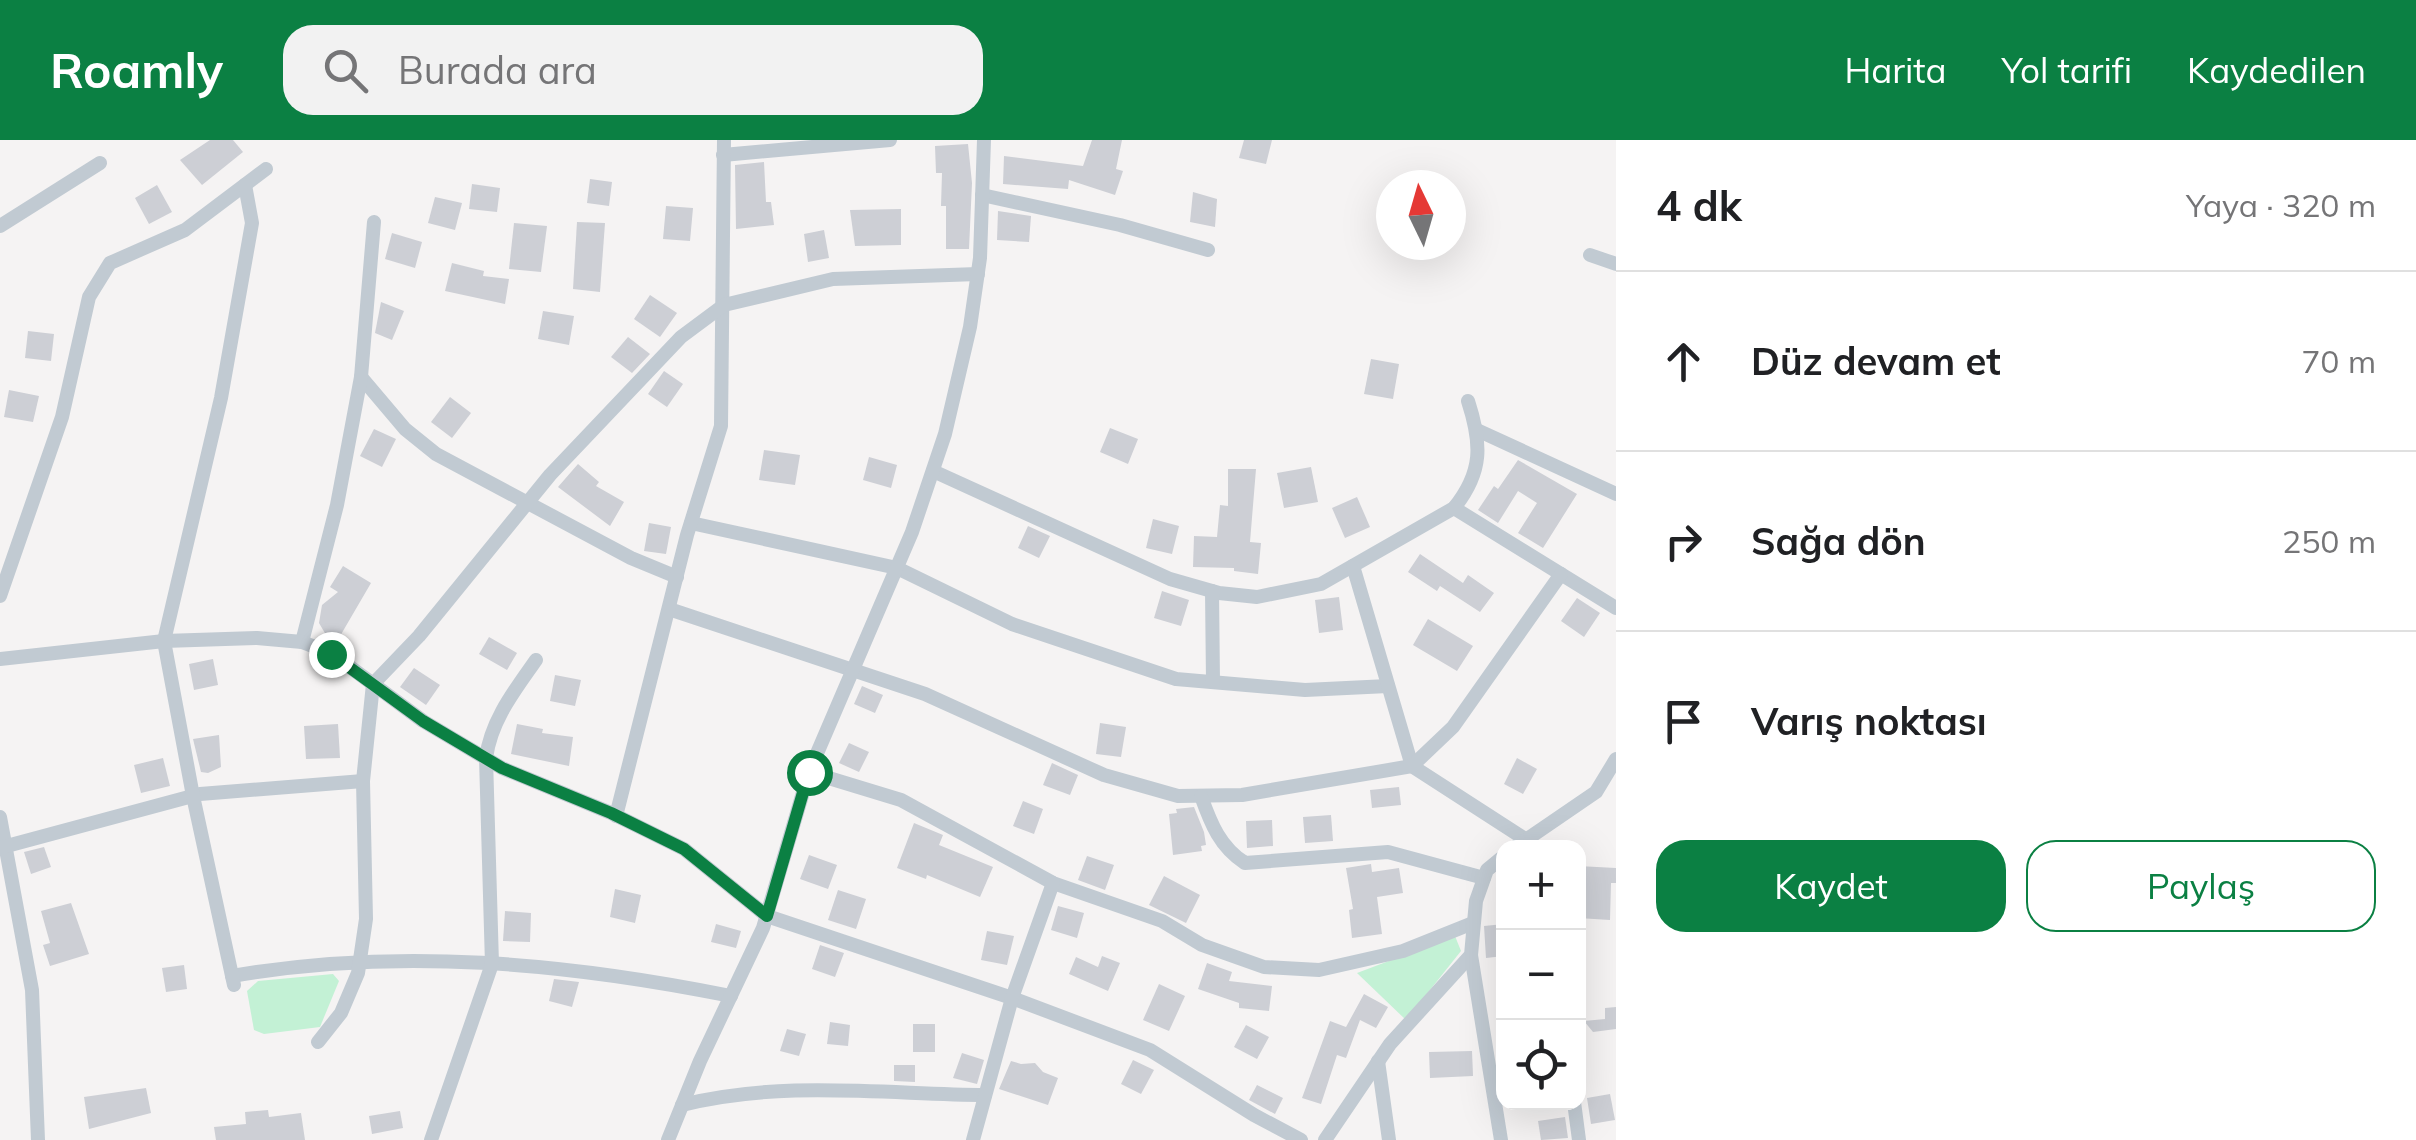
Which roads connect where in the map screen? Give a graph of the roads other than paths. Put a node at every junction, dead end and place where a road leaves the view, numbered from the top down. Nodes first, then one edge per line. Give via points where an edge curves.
1 (890, 140) edge
2 (984, 140) edge
3 (724, 148) edge
4 (100, 163) dead end
5 (266, 170) dead end
6 (245, 185) junction
7 (982, 195) junction
8 (374, 222) dead end
9 (0, 226) edge
10 (1208, 250) dead end
11 (1590, 255) dead end
12 (1616, 264) edge
13 (978, 274) junction
14 (724, 305) junction
15 (361, 377) junction
16 (1468, 401) dead end
17 (1477, 430) junction
18 (933, 471) junction
19 (1616, 494) edge
20 (526, 504) junction
21 (1454, 508) junction
22 (691, 523) junction
23 (1353, 566) junction
24 (897, 568) junction
25 (1561, 574) junction
26 (676, 577) junction
27 (1212, 591) junction
28 (0, 596) edge
29 (1616, 608) edge
30 (668, 609) junction
31 (164, 641) junction
32 (302, 642) junction
33 (0, 659) edge
34 (536, 660) dead end
35 (854, 671) junction
36 (1212, 682) junction
37 (372, 684) junction
38 (1388, 686) junction
39 (486, 758) junction
40 (1616, 760) edge
41 (1412, 766) junction
42 (809, 772) junction
43 (363, 781) junction
44 (192, 796) junction
45 (1201, 796) junction
46 (616, 816) junction
47 (0, 817) edge
48 (1542, 828) junction
49 (1516, 840) edge
50 (1524, 840) edge
51 (1544, 840) edge
52 (3, 847) junction
53 (1496, 863) edge
54 (1484, 878) junction
55 (1054, 883) junction
56 (767, 916) junction
57 (1472, 923) junction
58 (1471, 956) junction
59 (360, 964) junction
60 (492, 964) junction
61 (731, 996) junction
62 (1012, 998) junction
63 (318, 1042) dead end
64 (1378, 1061) junction
65 (985, 1096) junction
66 (682, 1105) junction
67 (1575, 1110) edge
68 (38, 1140) edge
69 (431, 1140) edge
70 (668, 1140) edge
71 (973, 1140) edge
72 (1301, 1140) edge
73 (1325, 1140) edge
74 (1389, 1140) edge
75 (1501, 1140) edge
76 (1579, 1140) edge

1 - 3 street
2 - 7 street
3 - 14 street
4 - 9 street
5 - 6 street
6 - 28 street via 185,230 110,262 96,283 62,417
6 - 31 street via 252,223 221,398
7 - 10 street
7 - 13 street
8 - 15 street
11 - 12 street
13 - 14 street via 833,279
13 - 18 street
14 - 20 street via 681,337
14 - 22 street via 720,426
15 - 20 street via 436,454
15 - 32 street
16 - 17 street
17 - 19 street
17 - 21 street via 1477,466
18 - 24 street
18 - 27 street via 1170,579
20 - 26 street
20 - 37 street
21 - 23 street
21 - 25 street
22 - 24 street
22 - 26 street
23 - 27 street via 1321,584 1257,597
23 - 38 street
24 - 35 street
24 - 36 street via 1012,624 1176,679
25 - 29 street
25 - 41 street via 1453,727
26 - 30 street
27 - 36 street
30 - 35 street
30 - 46 street
31 - 32 street
31 - 33 street
31 - 44 street
32 - 37 street
34 - 39 street via 505,704
35 - 42 street
35 - 45 street via 924,694 1104,774 1178,796
36 - 38 street via 1305,690
37 - 39 street
37 - 43 street
38 - 41 street
39 - 46 street
39 - 60 street
40 - 48 street via 1596,792
41 - 45 street
41 - 49 street
42 - 55 street via 901,800
42 - 56 street
43 - 44 street
43 - 59 street via 366,919
44 - 52 street
44 - 59 street via 232,981 296,965
45 - 54 street via 1228,852 1245,863 1388,852
46 - 56 street via 684,849
47 - 52 street
48 - 50 street
48 - 51 street
52 - 68 street via 32,990
53 - 54 street
54 - 57 street
55 - 57 street via 1264,967 1319,970 1403,951
55 - 62 street
56 - 61 street
56 - 62 street
57 - 58 street
58 - 64 street
58 - 75 street
59 - 60 street
59 - 63 street via 341,1014
60 - 61 street via 636,977
60 - 69 street
61 - 66 street
62 - 65 street
62 - 72 street via 1150,1050
64 - 73 street
64 - 74 street
65 - 66 street via 793,1090
65 - 71 street
66 - 70 street
67 - 76 street

